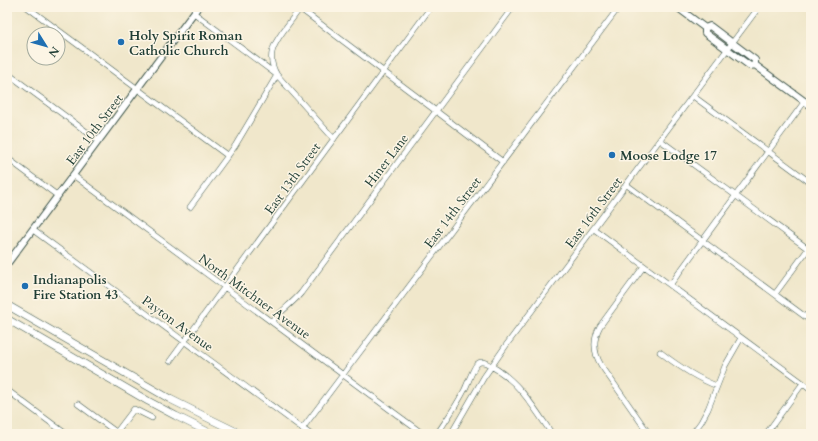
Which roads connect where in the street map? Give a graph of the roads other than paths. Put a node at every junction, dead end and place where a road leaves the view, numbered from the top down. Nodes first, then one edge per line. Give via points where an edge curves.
1 (27, 7) edge
2 (299, 7) edge
3 (513, 7) edge
4 (619, 7) edge
5 (677, 7) edge
6 (759, 7) edge
7 (429, 8) edge
8 (196, 10) edge
9 (705, 28) junction
10 (733, 43) junction
11 (728, 50) junction
12 (755, 65) junction
13 (384, 72) junction
14 (7, 73) edge
15 (277, 75) junction
16 (137, 89) junction
17 (693, 96) junction
18 (805, 101) junction
19 (811, 106) edge
20 (436, 110) junction
21 (334, 139) junction
22 (660, 140) junction
23 (99, 141) junction
24 (769, 152) junction
25 (228, 156) junction
26 (7, 158) edge
27 (503, 162) junction
28 (73, 175) junction
29 (811, 183) edge
30 (626, 185) junction
31 (58, 196) junction
32 (736, 196) junction
33 (190, 206) dead end
34 (594, 229) junction
35 (33, 230) junction
36 (703, 241) junction
37 (810, 249) edge
38 (9, 256) edge
39 (7, 264) edge
40 (644, 266) junction
41 (670, 286) junction
42 (225, 288) junction
43 (775, 294) junction
44 (7, 305) edge
45 (7, 319) edge
46 (811, 321) edge
47 (272, 322) junction
48 (741, 338) junction
49 (184, 342) junction
50 (660, 352) dead end
51 (170, 361) dead end
52 (492, 366) junction
53 (343, 375) junction
54 (803, 383) junction
55 (717, 386) junction
56 (811, 389) edge
57 (7, 390) edge
58 (78, 404) dead end
59 (152, 418) dead end
60 (302, 429) junction
61 (116, 433) edge
62 (66, 434) edge
63 (212, 434) edge
64 (241, 434) edge
65 (310, 434) edge
66 (423, 434) edge
67 (438, 434) edge
68 (451, 434) edge
69 (552, 434) edge
70 (649, 434) edge
71 (692, 434) edge
72 (766, 434) edge

1 - 16 street
2 - 13 street
2 - 15 street via 273,47 271,58
3 - 20 street, Hiner Lane
4 - 27 street, East 14th Street
5 - 9 main road
6 - 10 street, East 16th Street
7 - 13 street, East 13th Street
8 - 15 street
8 - 16 main road, East 10th Street
9 - 10 main road via 710,26
9 - 11 main road via 705,33
10 - 11 street, East 16th Street
10 - 12 main road via 755,60
11 - 12 main road via 750,66
11 - 17 street, East 16th Street
12 - 18 main road
13 - 20 street
13 - 21 street, East 13th Street
14 - 23 street
15 - 21 street
15 - 25 street
16 - 23 main road, East 10th Street
16 - 25 street
17 - 22 street, East 16th Street
17 - 24 street
18 - 19 main road
18 - 24 street
20 - 27 street
20 - 47 street, Hiner Lane via 301,293
21 - 42 street, East 13th Street
22 - 30 street, East 16th Street
22 - 32 street
23 - 28 main road, East 10th Street
24 - 29 street
24 - 32 street
25 - 33 street
26 - 31 street
27 - 53 street, East 14th Street
28 - 31 main road, East 10th Street
28 - 42 street, North Mitchner Avenue
30 - 34 street, East 16th Street
30 - 36 street
31 - 35 main road, East 10th Street
32 - 36 street
32 - 37 street
34 - 40 street
34 - 52 street, East 16th Street
35 - 38 main road, East 10th Street
35 - 49 street, Payton Avenue
36 - 41 street
36 - 43 street
37 - 43 street
38 - 39 main road, East 10th Street
40 - 41 street
40 - 70 street via 600,326 595,348 601,365
41 - 48 street
42 - 47 street, North Mitchner Avenue
42 - 49 street, East 13th Street
43 - 46 street
44 - 64 highway via 192,411
45 - 63 highway via 148,401
47 - 53 street, North Mitchner Avenue
48 - 54 street
48 - 55 street via 727,361
49 - 51 street, East 13th Street
49 - 60 street, Payton Avenue
50 - 55 street via 688,372
52 - 67 street via 482,362 475,366 460,398
52 - 68 street, East 16th Street
52 - 69 street via 522,391
53 - 60 street, East 14th Street
53 - 66 street, North Mitchner Avenue
54 - 56 street
54 - 72 street
55 - 71 street via 708,409
57 - 62 street
58 - 61 street
59 - 61 street via 134,409
60 - 65 street, Payton Avenue

